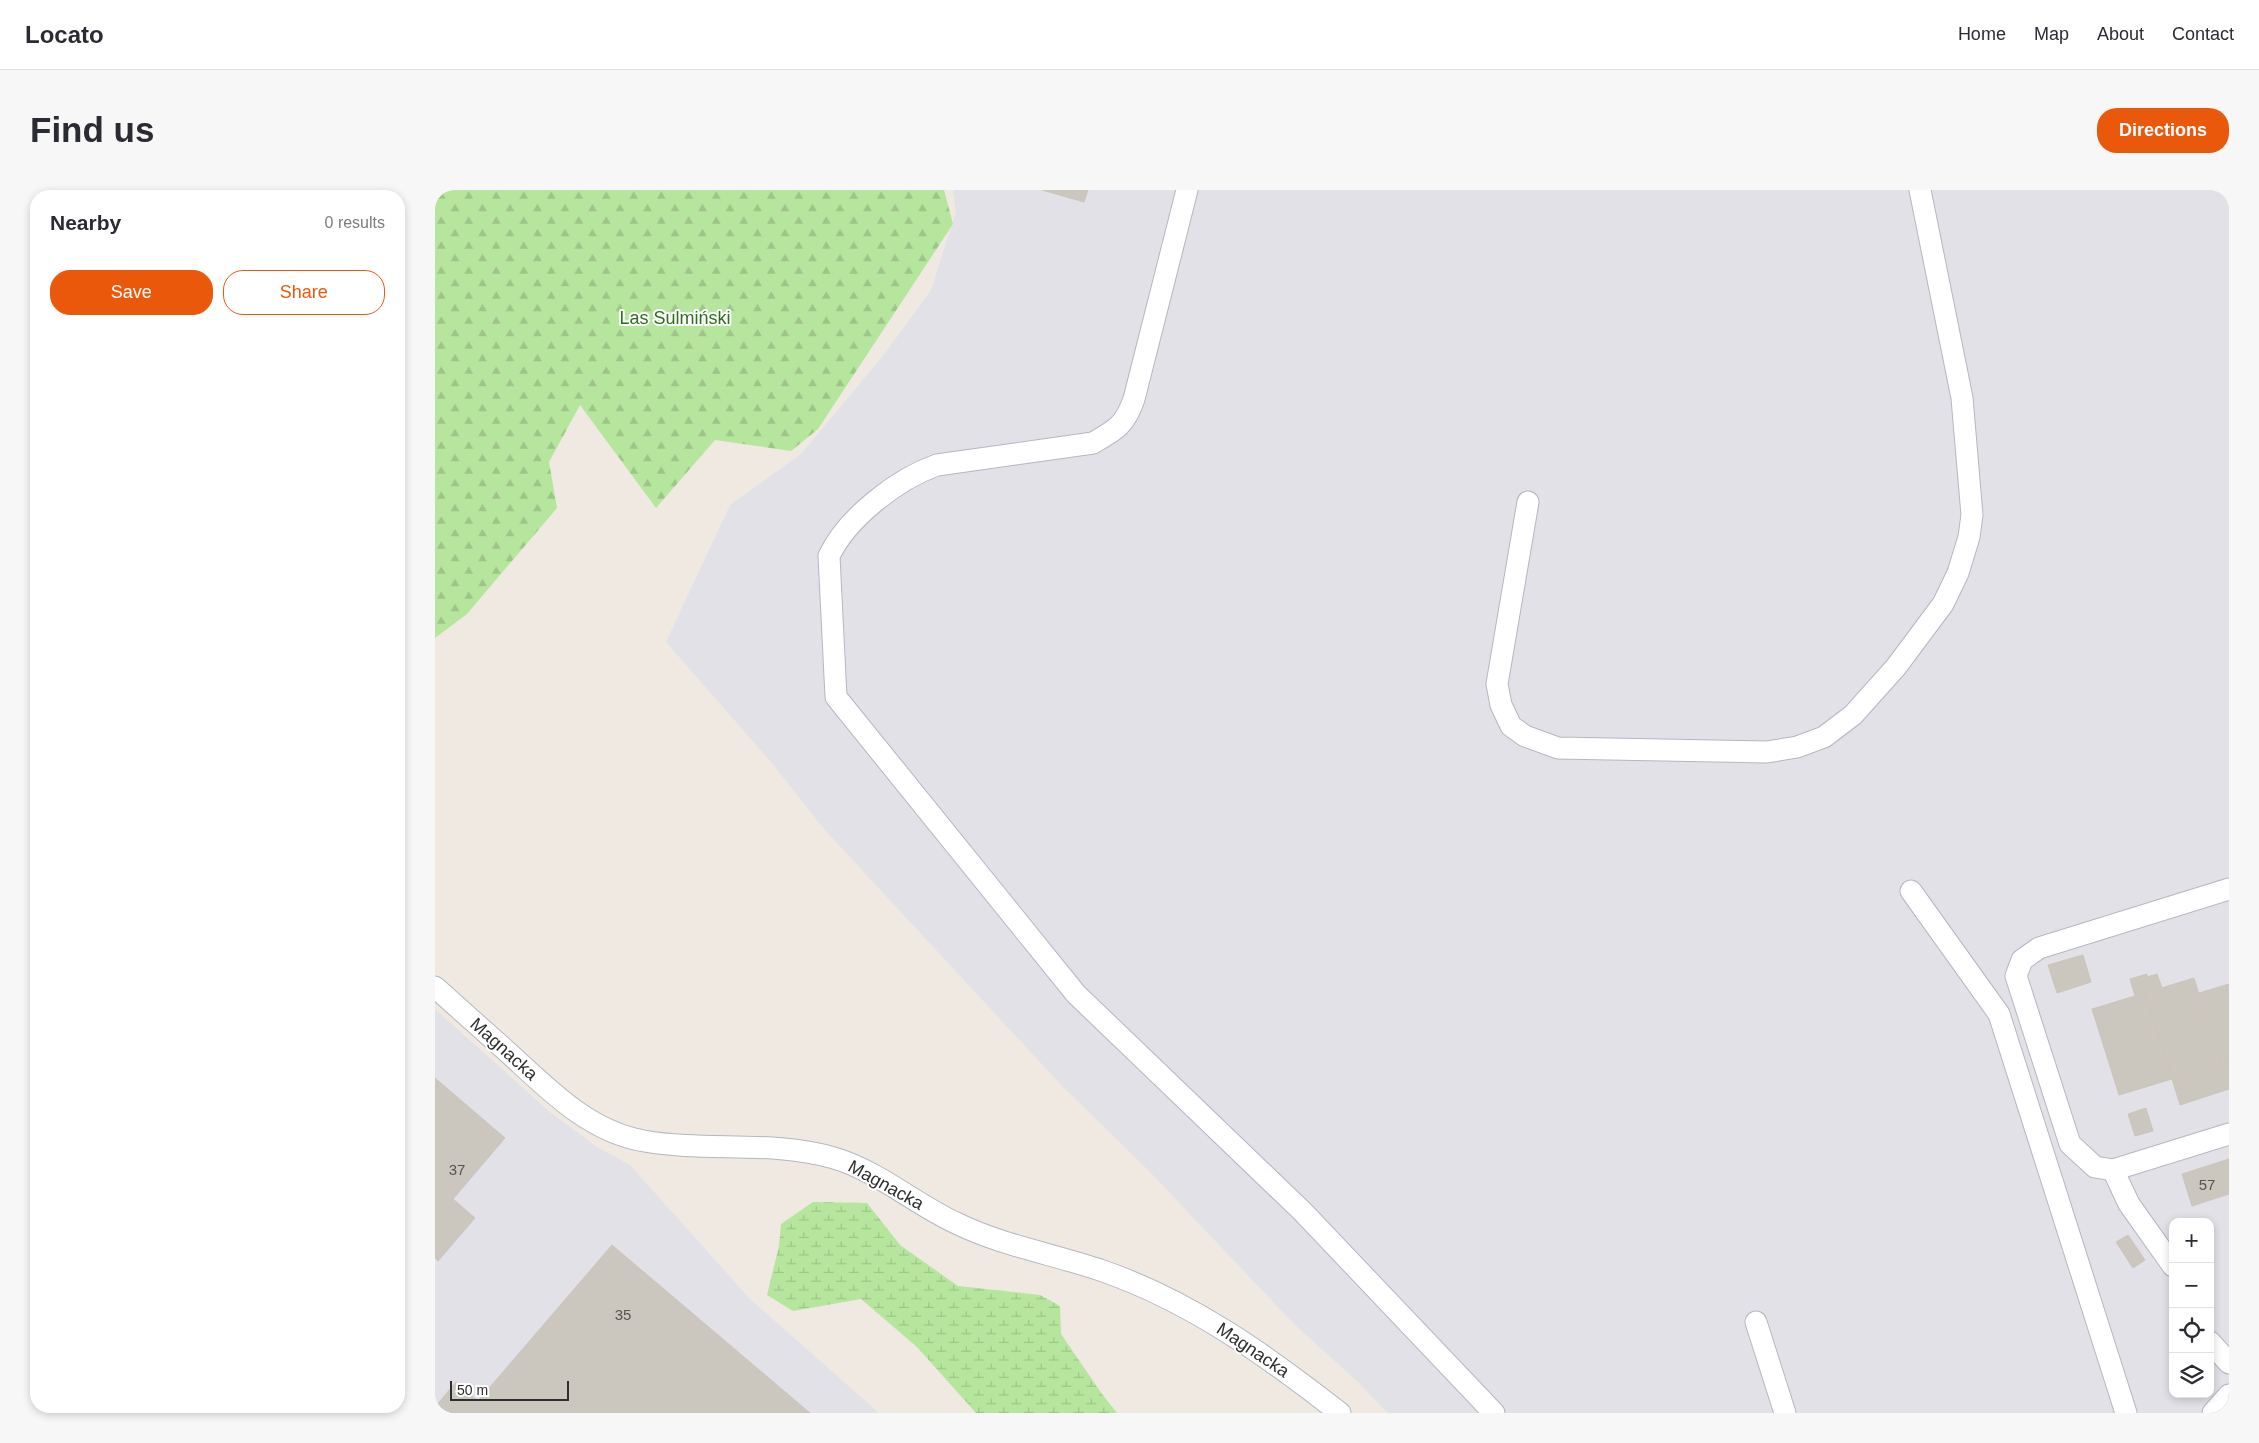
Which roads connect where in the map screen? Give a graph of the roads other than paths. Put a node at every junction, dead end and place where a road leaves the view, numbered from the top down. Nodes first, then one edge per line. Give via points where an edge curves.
1 (1187, 190) edge
2 (1919, 190) edge
3 (1528, 502) dead end
4 (2229, 889) edge
5 (1911, 891) dead end
6 (435, 987) edge
7 (2229, 1134) edge
8 (2113, 1170) junction
9 (2171, 1263) edge
10 (1756, 1322) dead end
11 (2214, 1346) edge
12 (2229, 1363) edge
13 (2229, 1395) edge
14 (1340, 1413) edge
15 (1494, 1413) edge
16 (1785, 1413) edge
17 (2126, 1413) edge
18 (2213, 1413) edge

1 - 15 street via 1127,418 1093,443 937,465 924,470 871,504 836,541 829,556 837,697 1076,994 1303,1212
2 - 3 street via 1962,398 1972,515 1958,573 1943,604 1896,667 1853,715 1824,736 1797,747 1767,752 1558,748 1525,736 1511,726 1501,705 1497,684
4 - 8 street via 2039,948 2022,960 2016,976 2070,1144 2095,1167
5 - 17 street via 1999,1014
6 - 14 street, Magnacka via 542,1084 576,1112 605,1129 641,1141 804,1151 836,1158 868,1172 973,1231 1104,1271 1170,1298 1239,1337
7 - 8 street
8 - 9 street via 2129,1204
10 - 16 street
11 - 12 street
13 - 18 street

